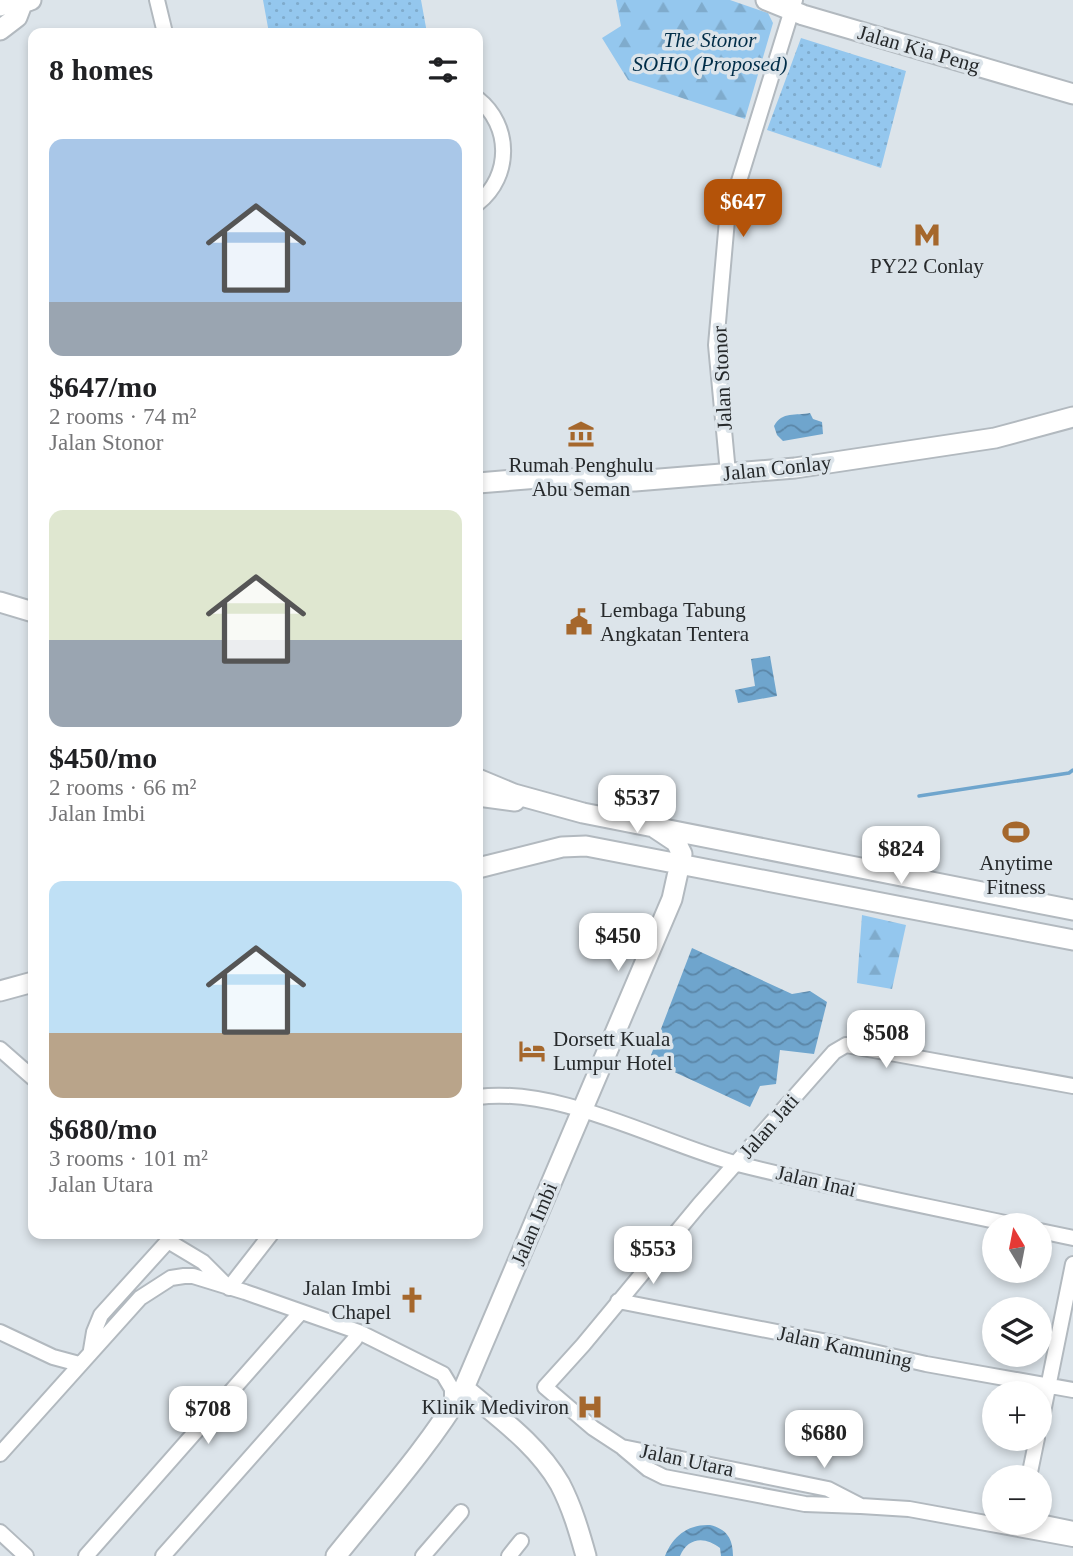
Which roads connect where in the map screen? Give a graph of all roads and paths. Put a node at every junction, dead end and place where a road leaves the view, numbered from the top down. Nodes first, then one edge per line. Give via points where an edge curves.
1 (158, 0) edge
2 (766, 0) edge
3 (27, 2) edge
4 (793, 5) edge
5 (0, 6) edge
6 (164, 28) edge
7 (0, 30) edge
8 (1073, 94) edge
9 (483, 103) edge
10 (483, 197) edge
11 (1073, 417) edge
12 (728, 473) junction
13 (483, 483) edge
14 (0, 602) edge
15 (28, 610) edge
16 (483, 781) edge
17 (483, 797) edge
18 (550, 804) junction
19 (652, 826) junction
20 (680, 864) junction
21 (483, 867) edge
22 (1073, 910) edge
23 (1073, 940) edge
24 (28, 983) edge
25 (0, 991) edge
26 (0, 1049) edge
27 (28, 1074) edge
28 (1073, 1086) edge
29 (483, 1096) edge
30 (582, 1111) junction
31 (736, 1163) junction
32 (982, 1218) edge
33 (1052, 1234) edge
34 (1073, 1238) edge
35 (166, 1239) edge
36 (171, 1239) edge
37 (267, 1239) edge
38 (1073, 1264) edge
39 (229, 1288) junction
40 (618, 1301) junction
41 (301, 1312) junction
42 (0, 1332) edge
43 (359, 1332) junction
44 (91, 1350) junction
45 (79, 1364) junction
46 (1026, 1381) edge
47 (1050, 1381) edge
48 (1052, 1386) edge
49 (545, 1387) joint
50 (464, 1388) junction
51 (1073, 1390) edge
52 (451, 1409) junction
53 (622, 1447) junction
54 (0, 1454) edge
55 (861, 1506) junction
56 (461, 1512) dead end
57 (982, 1518) edge
58 (968, 1520) junction
59 (1052, 1524) edge
60 (1073, 1528) edge
61 (0, 1532) edge
62 (1073, 1539) edge
63 (520, 1541) dead end
64 (26, 1556) edge
65 (86, 1556) edge
66 (163, 1556) edge
67 (336, 1556) edge
68 (423, 1556) edge
69 (509, 1556) edge
70 (586, 1556) edge

1 - 6 street
2 - 4 street, Jalan Kia Peng
3 - 5 street
3 - 7 street
4 - 8 street, Jalan Kia Peng via 803,15
4 - 12 street, Jalan Stonor via 727,220 716,345
9 - 10 street via 500,126 504,145 502,165
11 - 12 street, Jalan Conlay via 982,440 804,467
12 - 13 street, Jalan Conlay via 680,479 601,482 551,477
14 - 15 street
16 - 18 street
17 - 18 street
18 - 19 street
19 - 20 street via 676,842 682,854
19 - 22 street
20 - 21 street via 586,846 562,847
20 - 23 street
20 - 30 street, Jalan Imbi via 672,899
24 - 25 street
26 - 27 street
28 - 31 street, Jalan Jati via 846,1045 834,1052
29 - 30 street, Jalan Inai via 552,1101
30 - 31 street, Jalan Inai
30 - 50 street, Jalan Imbi
31 - 32 street, Jalan Inai
31 - 40 street, Jalan Jati
33 - 34 street
35 - 44 street via 101,1315
36 - 39 street
37 - 39 street
38 - 47 street
39 - 41 street
39 - 44 street via 193,1276 171,1278 140,1298
40 - 46 street, Jalan Kamuning
40 - 49 street, Jalan Jati
41 - 43 street
41 - 65 street
42 - 45 street
43 - 52 street via 443,1374 452,1389
43 - 66 street
44 - 45 street
45 - 54 street
48 - 51 street, Jalan Kamuning
49 - 53 street, Jalan Utara
50 - 52 street, Jalan Imbi
50 - 70 street via 526,1440 559,1483
52 - 67 street, Jalan Imbi
53 - 55 street, Jalan Utara via 828,1489
53 - 55 street via 664,1477 805,1504
55 - 58 street, Jalan Utara via 909,1508
56 - 68 street
57 - 58 street, Jalan Utara
58 - 62 street, Jalan Utara
59 - 60 street
61 - 64 street
63 - 69 street

